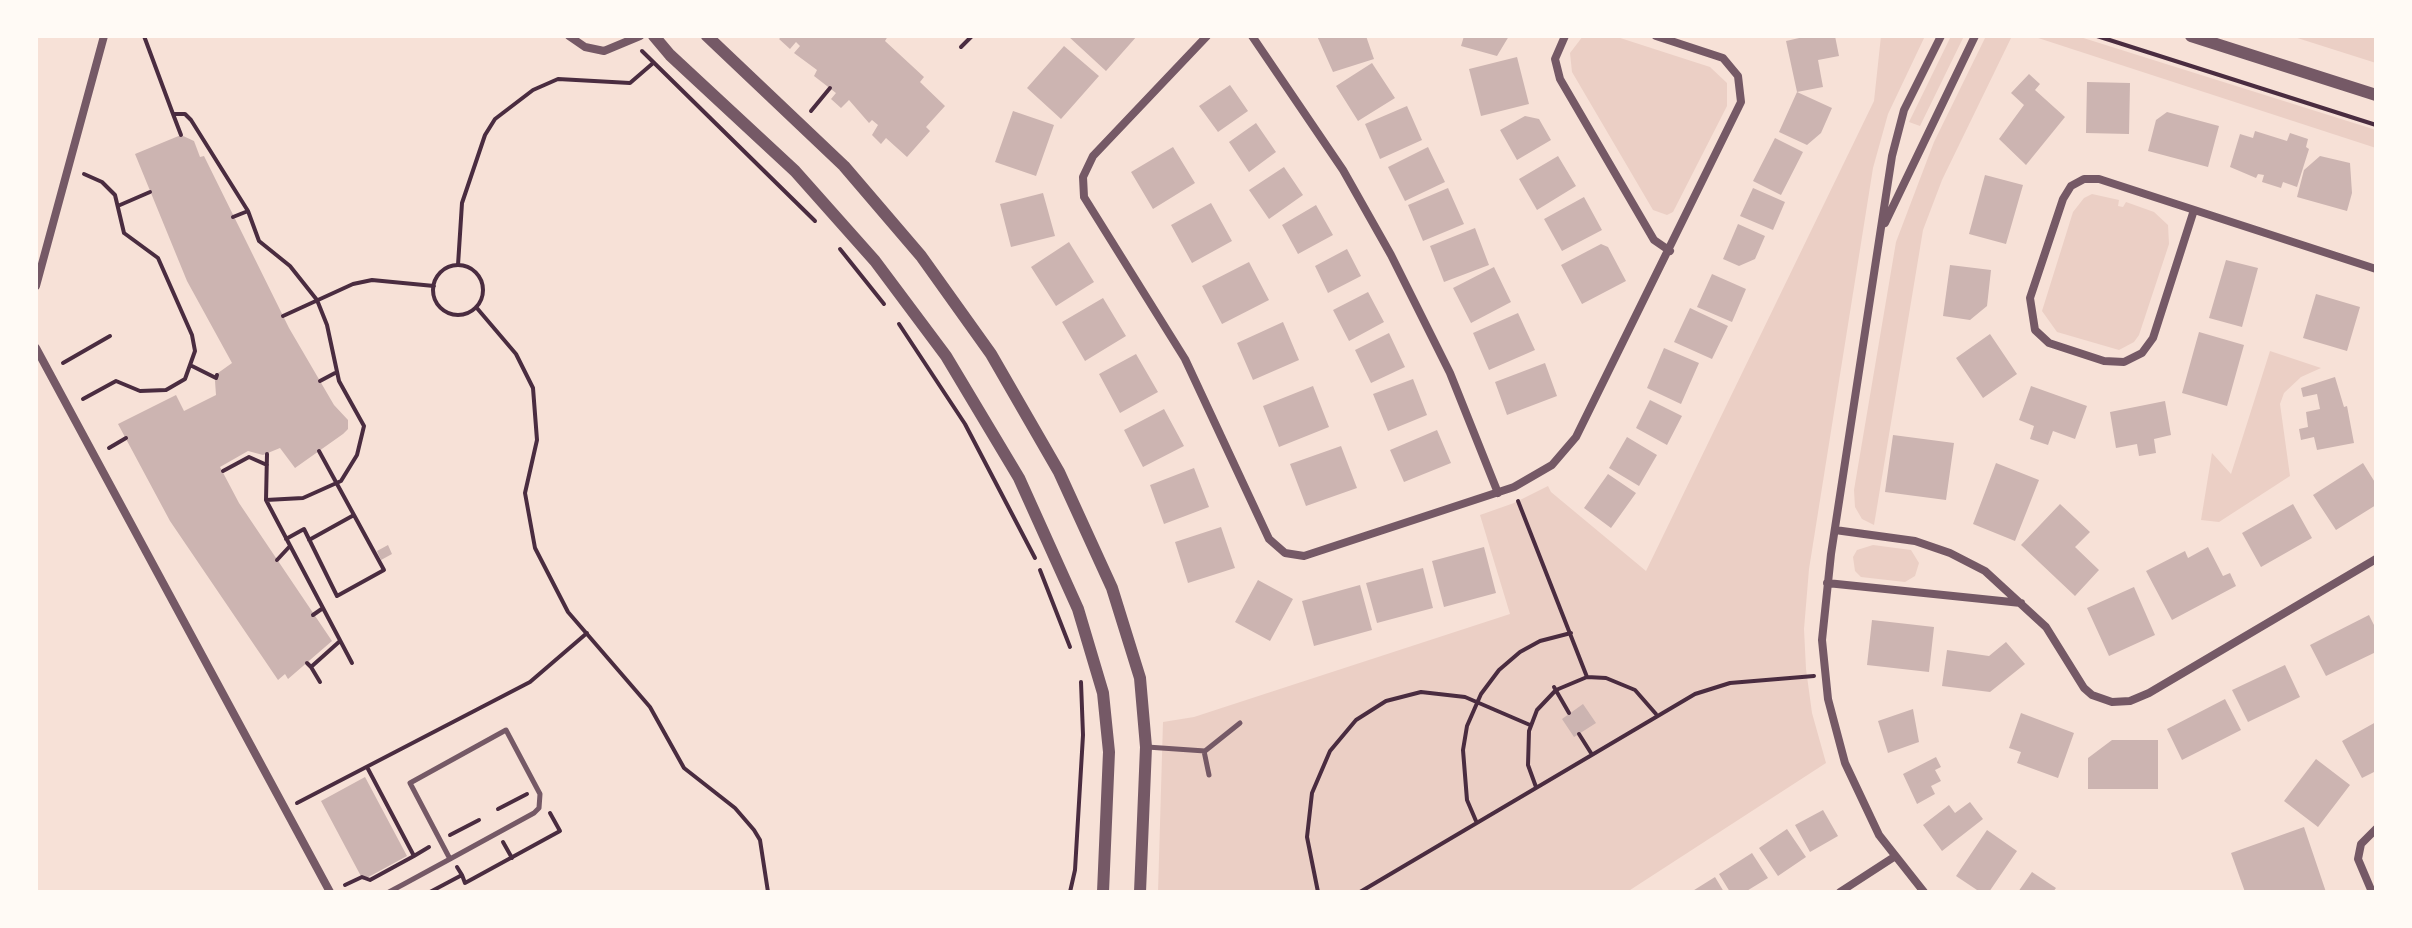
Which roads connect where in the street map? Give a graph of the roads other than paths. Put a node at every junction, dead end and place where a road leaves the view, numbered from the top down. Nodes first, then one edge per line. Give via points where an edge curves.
1 (104, 36) edge
2 (569, 36) edge
3 (640, 36) edge
4 (654, 36) edge
5 (707, 36) edge
6 (1207, 36) edge
7 (1252, 36) edge
8 (1565, 36) edge
9 (1656, 36) edge
10 (1941, 36) edge
11 (1975, 36) edge
12 (2191, 36) edge
13 (2376, 95) edge
14 (2194, 210) junction
15 (1883, 227) junction
16 (1670, 251) junction
17 (2376, 269) edge
18 (36, 286) edge
19 (36, 348) edge
20 (1498, 493) junction
21 (1835, 530) junction
22 (2376, 559) edge
23 (1827, 583) junction
24 (2023, 603) junction
25 (1240, 723) dead end
26 (1146, 747) junction
27 (1204, 751) junction
28 (1209, 775) dead end
29 (2376, 829) edge
30 (1894, 857) junction
31 (450, 859) junction
32 (1102, 890) edge
33 (330, 892) edge
34 (389, 892) edge
35 (1140, 892) edge
36 (1840, 892) edge
37 (1924, 892) edge
38 (2372, 892) edge

1 - 18 street
2 - 3 street via 604,51
4 - 32 street via 857,238 946,356 1019,478 1078,609 1103,693 1109,752
5 - 26 street via 866,190 930,267 991,354 1045,444 1112,588 1140,678
6 - 20 street via 1093,156 1082,187 1089,207 1185,359 1269,539 1285,553 1313,554
7 - 20 street via 1336,158 1399,269 1450,373
8 - 16 street via 1555,59 1560,79 1654,240
9 - 16 street via 1723,58 1738,76 1742,93 1738,112
10 - 15 street via 1899,124
11 - 15 street
12 - 13 street
14 - 14 street via 2099,179 2071,186 2030,298 2035,330 2049,343 2104,361 2124,362 2142,353 2153,338
14 - 17 street
15 - 21 street
16 - 20 street via 1576,437 1542,473
19 - 33 street
21 - 23 street
21 - 24 street via 1898,537 1950,553 1985,571
22 - 24 street via 2149,693 2122,703 2102,700 2084,688 2046,627
23 - 24 street
23 - 30 street via 1822,649 1831,712 1851,779
25 - 27 lane
26 - 27 lane
26 - 35 street
27 - 28 lane
29 - 38 street via 2361,844 2358,859
30 - 36 street
30 - 37 street
31 - 31 lane via 541,805 506,730 410,783
31 - 34 lane

